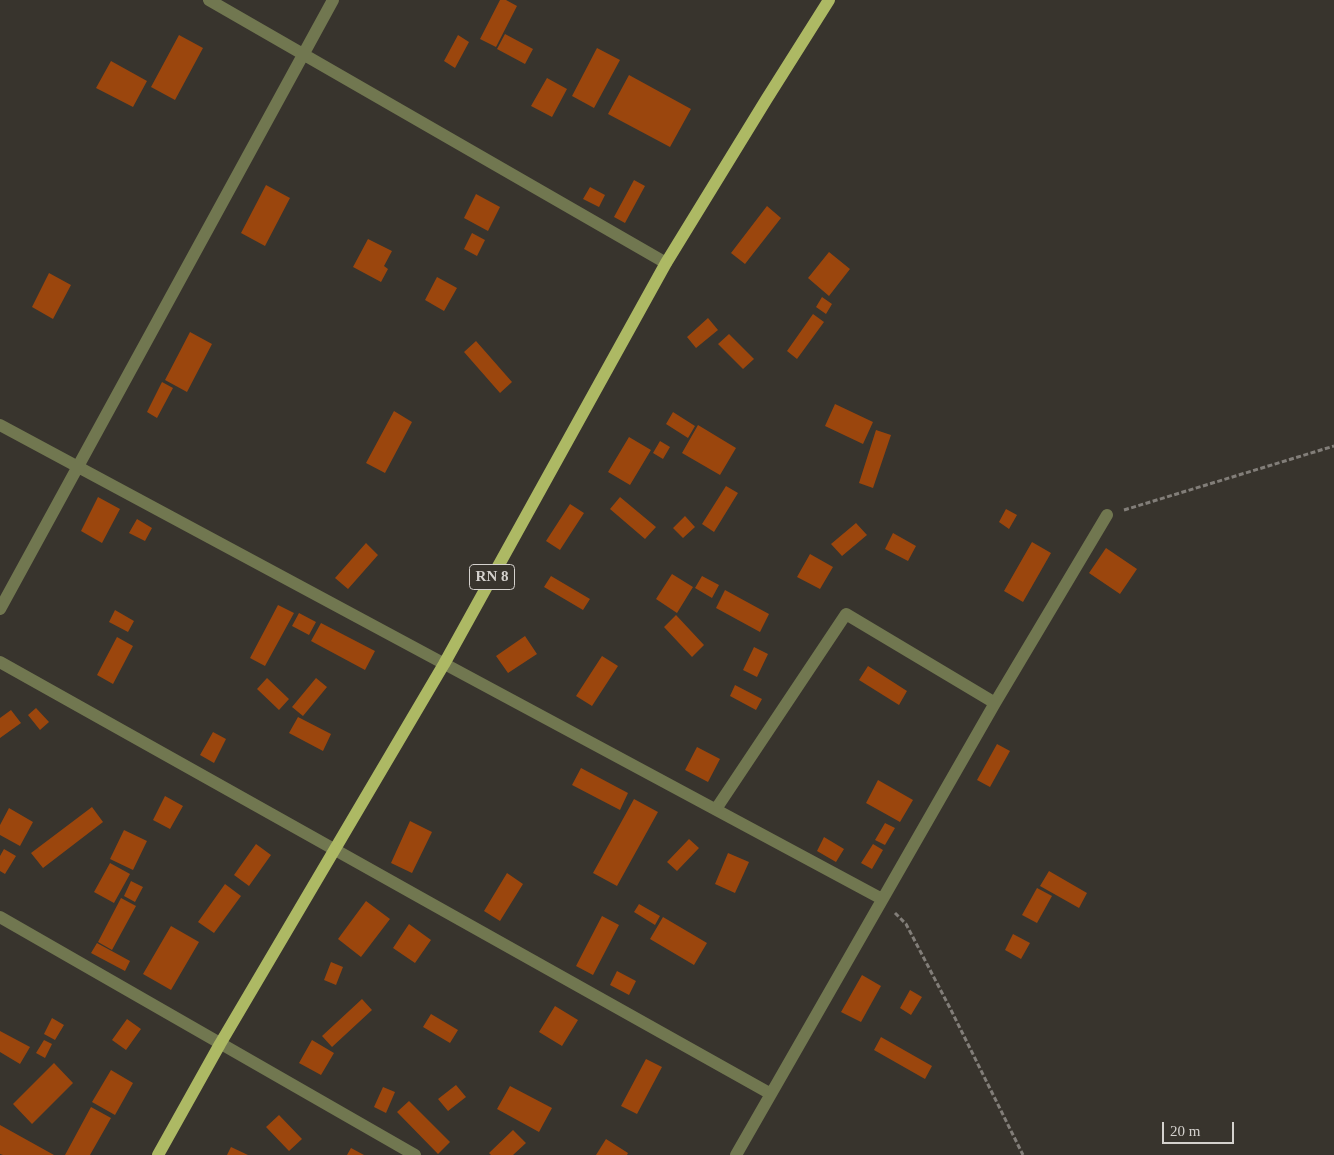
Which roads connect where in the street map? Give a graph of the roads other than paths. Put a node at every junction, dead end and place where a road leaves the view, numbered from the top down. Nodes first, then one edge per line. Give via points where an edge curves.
1 (208, 0) edge
2 (333, 0) edge
3 (830, 0) edge
4 (304, 54) junction
5 (666, 263) junction
6 (0, 426) edge
7 (78, 467) junction
8 (1106, 515) road end
9 (0, 609) edge
10 (0, 662) edge
11 (444, 664) junction
12 (995, 703) junction
13 (716, 809) junction
14 (335, 850) junction
15 (882, 899) junction
16 (0, 917) edge
17 (220, 1044) junction
18 (771, 1094) junction
19 (158, 1155) edge
20 (415, 1155) edge
21 (736, 1155) edge

1 - 4 street
2 - 4 street
3 - 5 main road, RN 8
4 - 5 street
4 - 7 street
5 - 11 main road, RN 8
6 - 7 street
7 - 9 street
7 - 11 street
8 - 12 street
10 - 14 street
11 - 13 street
11 - 14 main road, RN 8
12 - 13 street via 846,614
12 - 15 street
13 - 15 street
14 - 17 main road, RN 8
14 - 18 street
15 - 18 street
16 - 17 street
17 - 19 main road, RN 8
17 - 20 street
18 - 21 street

